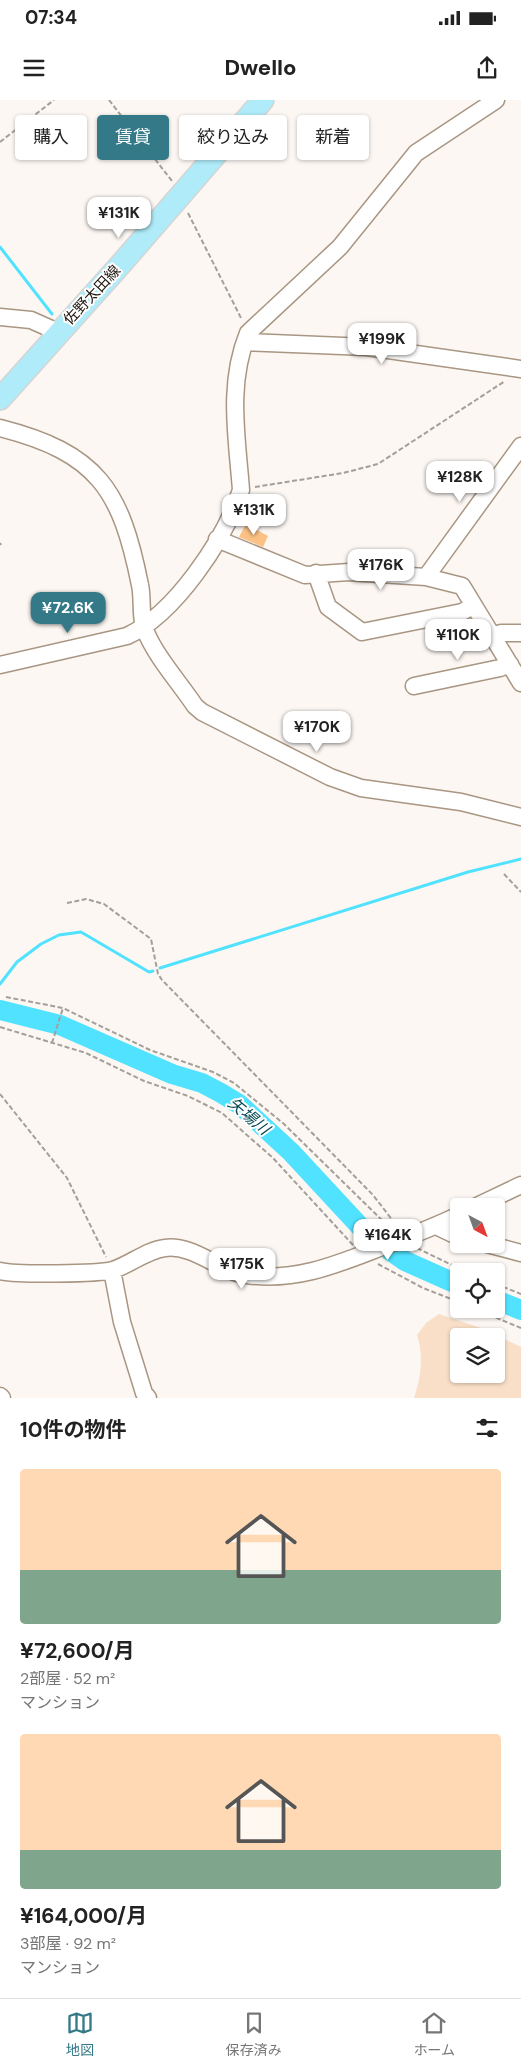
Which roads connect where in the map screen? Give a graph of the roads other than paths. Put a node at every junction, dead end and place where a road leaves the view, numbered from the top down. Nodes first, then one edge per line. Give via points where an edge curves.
1 (263, 100) edge
2 (496, 100) edge
3 (0, 317) edge
4 (58, 332) junction
5 (247, 338) junction
6 (515, 368) edge
7 (0, 399) edge
8 (0, 428) edge
9 (521, 446) edge
10 (217, 539) junction
11 (316, 573) junction
12 (426, 577) junction
13 (473, 606) junction
14 (144, 628) junction
15 (521, 633) edge
16 (493, 636) junction
17 (510, 664) junction
18 (0, 665) edge
19 (521, 683) edge
20 (414, 686) dead end
21 (520, 815) edge
22 (521, 1185) edge
23 (494, 1198) edge
24 (450, 1219) edge
25 (436, 1226) junction
26 (450, 1233) edge
27 (505, 1249) edge
28 (521, 1253) edge
29 (112, 1270) junction
30 (0, 1271) edge
31 (148, 1398) edge

1 - 4 main road, 佐野太田線
2 - 5 street via 416,152 340,248
3 - 4 street via 31,320
4 - 7 main road, 佐野太田線
5 - 6 street via 367,347
5 - 10 street via 233,399 242,490
8 - 14 street via 57,447 80,461 106,488 126,525 141,587
9 - 12 street
10 - 11 street via 305,575
10 - 14 street via 174,601
11 - 12 street
11 - 13 street via 328,607 362,632 462,612
12 - 13 street via 462,586
13 - 16 street
14 - 18 street via 109,641
14 - 21 street via 195,706 301,763 347,784 377,792 460,802
15 - 16 street
16 - 17 street
17 - 19 street
17 - 20 street
22 - 23 street
24 - 25 street
25 - 26 street
25 - 29 street via 300,1275 276,1278 232,1272 185,1250 167,1247
27 - 28 street
29 - 30 street
29 - 31 street via 122,1322

